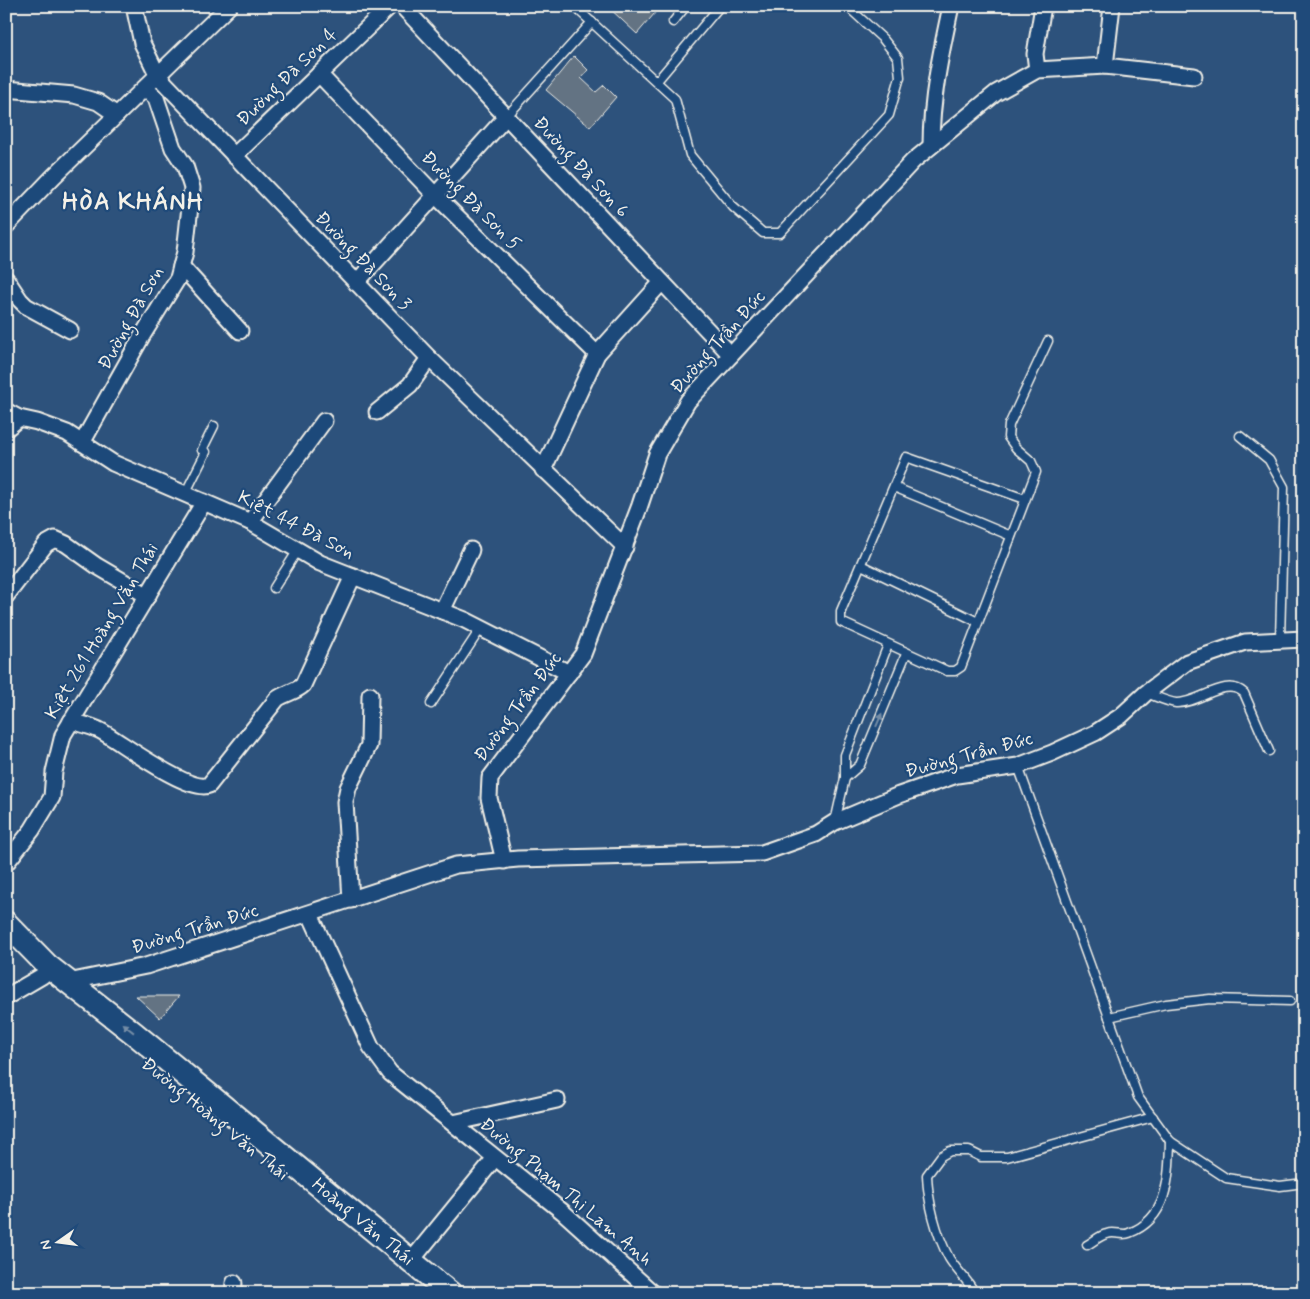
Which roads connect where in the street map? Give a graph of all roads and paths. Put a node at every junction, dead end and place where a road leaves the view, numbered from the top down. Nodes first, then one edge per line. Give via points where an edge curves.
1 (134, 6) edge
2 (229, 6) edge
3 (390, 6) edge
4 (402, 6) edge
5 (574, 6) edge
6 (686, 6) edge
7 (720, 6) edge
8 (847, 6) edge
9 (951, 6) edge
10 (1043, 6) edge
11 (1112, 6) edge
12 (592, 22) junction
13 (673, 22) dead end
14 (1105, 66) junction
15 (1037, 70) junction
16 (319, 74) junction
17 (158, 76) junction
18 (1194, 76) dead end
19 (656, 81) junction
20 (145, 88) junction
21 (6, 89) edge
22 (117, 115) junction
23 (506, 117) junction
24 (931, 146) junction
25 (234, 156) junction
26 (435, 195) junction
27 (6, 226) edge
28 (181, 266) junction
29 (6, 279) edge
30 (662, 282) junction
31 (356, 283) junction
32 (70, 330) dead end
33 (240, 331) dead end
34 (1048, 341) dead end
35 (597, 354) junction
36 (731, 356) junction
37 (429, 358) junction
38 (377, 412) dead end
39 (13, 414) edge
40 (324, 421) dead end
41 (214, 426) dead end
42 (6, 429) edge
43 (1240, 436) dead end
44 (82, 443) junction
45 (543, 470) junction
46 (894, 487) junction
47 (185, 494) junction
48 (1025, 499) junction
49 (204, 502) junction
50 (250, 522) junction
51 (1011, 536) junction
52 (624, 546) junction
53 (298, 550) junction
54 (471, 550) dead end
55 (861, 565) junction
56 (354, 576) junction
57 (274, 588) dead end
58 (6, 596) edge
59 (148, 596) junction
60 (442, 610) junction
61 (978, 622) junction
62 (481, 628) junction
63 (1304, 639) edge
64 (1280, 640) junction
65 (888, 645) junction
66 (906, 654) junction
67 (569, 673) junction
68 (1146, 692) junction
69 (370, 695) dead end
70 (431, 704) dead end
71 (71, 721) junction
72 (1268, 751) dead end
73 (1018, 766) junction
74 (845, 778) junction
75 (835, 822) junction
76 (504, 860) junction
77 (6, 863) edge
78 (351, 900) junction
79 (310, 914) junction
80 (6, 923) edge
81 (6, 944) edge
82 (42, 976) junction
83 (63, 986) junction
84 (6, 997) edge
85 (1290, 1001) dead end
86 (1109, 1017) junction
87 (557, 1100) dead end
88 (1153, 1118) junction
89 (453, 1123) junction
90 (1170, 1141) junction
91 (495, 1158) junction
92 (1304, 1183) edge
93 (1087, 1245) dead end
94 (411, 1261) junction
95 (974, 1292) edge
96 (426, 1293) edge
97 (450, 1293) edge
98 (653, 1293) edge

1 - 17 street via 142,43
2 - 17 street
3 - 16 street, Đường Đà Sơn 4
4 - 23 street, Đường Đà Sơn 6
5 - 12 lane
6 - 13 lane
7 - 19 lane
8 - 19 lane via 883,39 898,58 900,78 889,115 780,234 763,233 755,226 733,206 690,155 675,99
9 - 24 street via 941,52
10 - 15 street via 1035,54
11 - 14 street
12 - 19 lane
12 - 23 lane
14 - 15 street, Đường Trần Đức
14 - 18 street, Đường Trần Đức
15 - 24 street, Đường Trần Đức via 996,93
16 - 25 street, Đường Đà Sơn 4
16 - 26 street, Đường Đà Sơn 5
17 - 20 street
17 - 25 street, Đường Đà Sơn 3
20 - 22 street
20 - 28 street, Đường Đà Sơn via 156,98 173,148 185,166 192,188
21 - 22 street via 74,95 98,102
22 - 27 street
23 - 26 street
23 - 30 street, Đường Đà Sơn 6
24 - 36 street, Đường Trần Đức
25 - 31 street, Đường Đà Sơn 3
26 - 31 street
26 - 35 street, Đường Đà Sơn 5
28 - 33 street
28 - 44 street, Đường Đà Sơn via 178,278
29 - 32 street via 26,306
30 - 35 street
30 - 36 street, Đường Đà Sơn 6
31 - 37 street, Đường Đà Sơn 3
34 - 48 lane via 1009,425 1008,437 1031,461 1036,472
35 - 45 street
36 - 52 street, Đường Trần Đức via 688,401 657,454
37 - 38 street via 410,385
37 - 45 street, Đường Đà Sơn 3
39 - 42 street
39 - 44 street, Kiệt 44 Đà Sơn via 67,433
40 - 50 street
41 - 47 lane via 202,450 206,452
43 - 64 lane via 1269,460 1284,487
44 - 47 street, Kiệt 44 Đà Sơn via 113,463
45 - 52 street, Đường Đà Sơn 3
46 - 48 lane via 906,457
46 - 51 lane
46 - 55 lane
47 - 49 street, Kiệt 44 Đà Sơn
48 - 51 lane
49 - 50 street, Kiệt 44 Đà Sơn
49 - 59 street, Kiệt 261 Hoàng Văn Thái
50 - 53 street, Kiệt 44 Đà Sơn
51 - 61 lane
52 - 67 street, Đường Trần Đức via 583,654
53 - 56 street, Kiệt 44 Đà Sơn via 320,563
53 - 57 lane
54 - 60 street
55 - 61 lane
55 - 65 lane via 841,611 841,622
56 - 60 street, Kiệt 44 Đà Sơn
56 - 71 street via 303,685 276,699 213,782 204,787 195,786 132,753 98,730
58 - 59 street via 46,544 55,539
59 - 71 street, Kiệt 261 Hoàng Văn Thái
60 - 62 street, Kiệt 44 Đà Sơn
61 - 66 lane via 961,667 955,671 946,671
62 - 67 street, Kiệt 44 Đà Sơn
62 - 70 lane
63 - 64 street, Đường Trần Đức
64 - 68 street, Đường Trần Đức via 1245,642 1186,662
65 - 66 lane
65 - 74 lane via 845,755
74 -> 66 lane via 860,765
67 - 76 street, Đường Trần Đức via 490,778 489,798
68 - 72 lane via 1176,703 1229,687 1238,688 1244,693
68 - 73 street, Đường Trần Đức via 1121,716 1095,733
69 - 78 street via 369,745 348,788 345,802
71 - 77 street, Kiệt 261 Hoàng Văn Thái via 63,735 52,797
73 - 75 street, Đường Trần Đức via 958,775
73 - 86 lane
74 - 75 lane
75 - 76 street, Đường Trần Đức via 816,834 762,853
76 - 78 street, Đường Trần Đức via 456,865
78 - 79 street, Đường Trần Đức
79 - 83 street, Đường Trần Đức via 146,966
79 - 89 street, Đường Phạm Thị Lam Anh via 371,1047 390,1073
80 - 83 main road, Đường Hoàng Văn Thái
81 - 82 main road, Đường Hoàng Văn Thái
82 - 83 main road, Đường Hoàng Văn Thái
82 - 84 street
94 -> 83 main road, Hoàng Văn Thái via 135,1034
83 - 96 main road, Đường Hoàng Văn Thái
85 - 86 lane via 1210,999 1166,1004
86 - 88 lane via 1138,1097
87 - 89 street, Đường Phạm Thị Lam Anh
88 - 90 lane
88 - 95 lane via 1007,1157 981,1157 960,1150 940,1156 927,1176 933,1216 950,1259
89 - 91 street, Đường Phạm Thị Lam Anh
90 - 92 lane via 1226,1178 1280,1186
90 - 93 lane via 1169,1180 1162,1204 1146,1224 1128,1234 1107,1233
91 - 94 street
91 - 98 street, Đường Phạm Thị Lam Anh via 563,1212
94 - 97 main road, Hoàng Văn Thái

